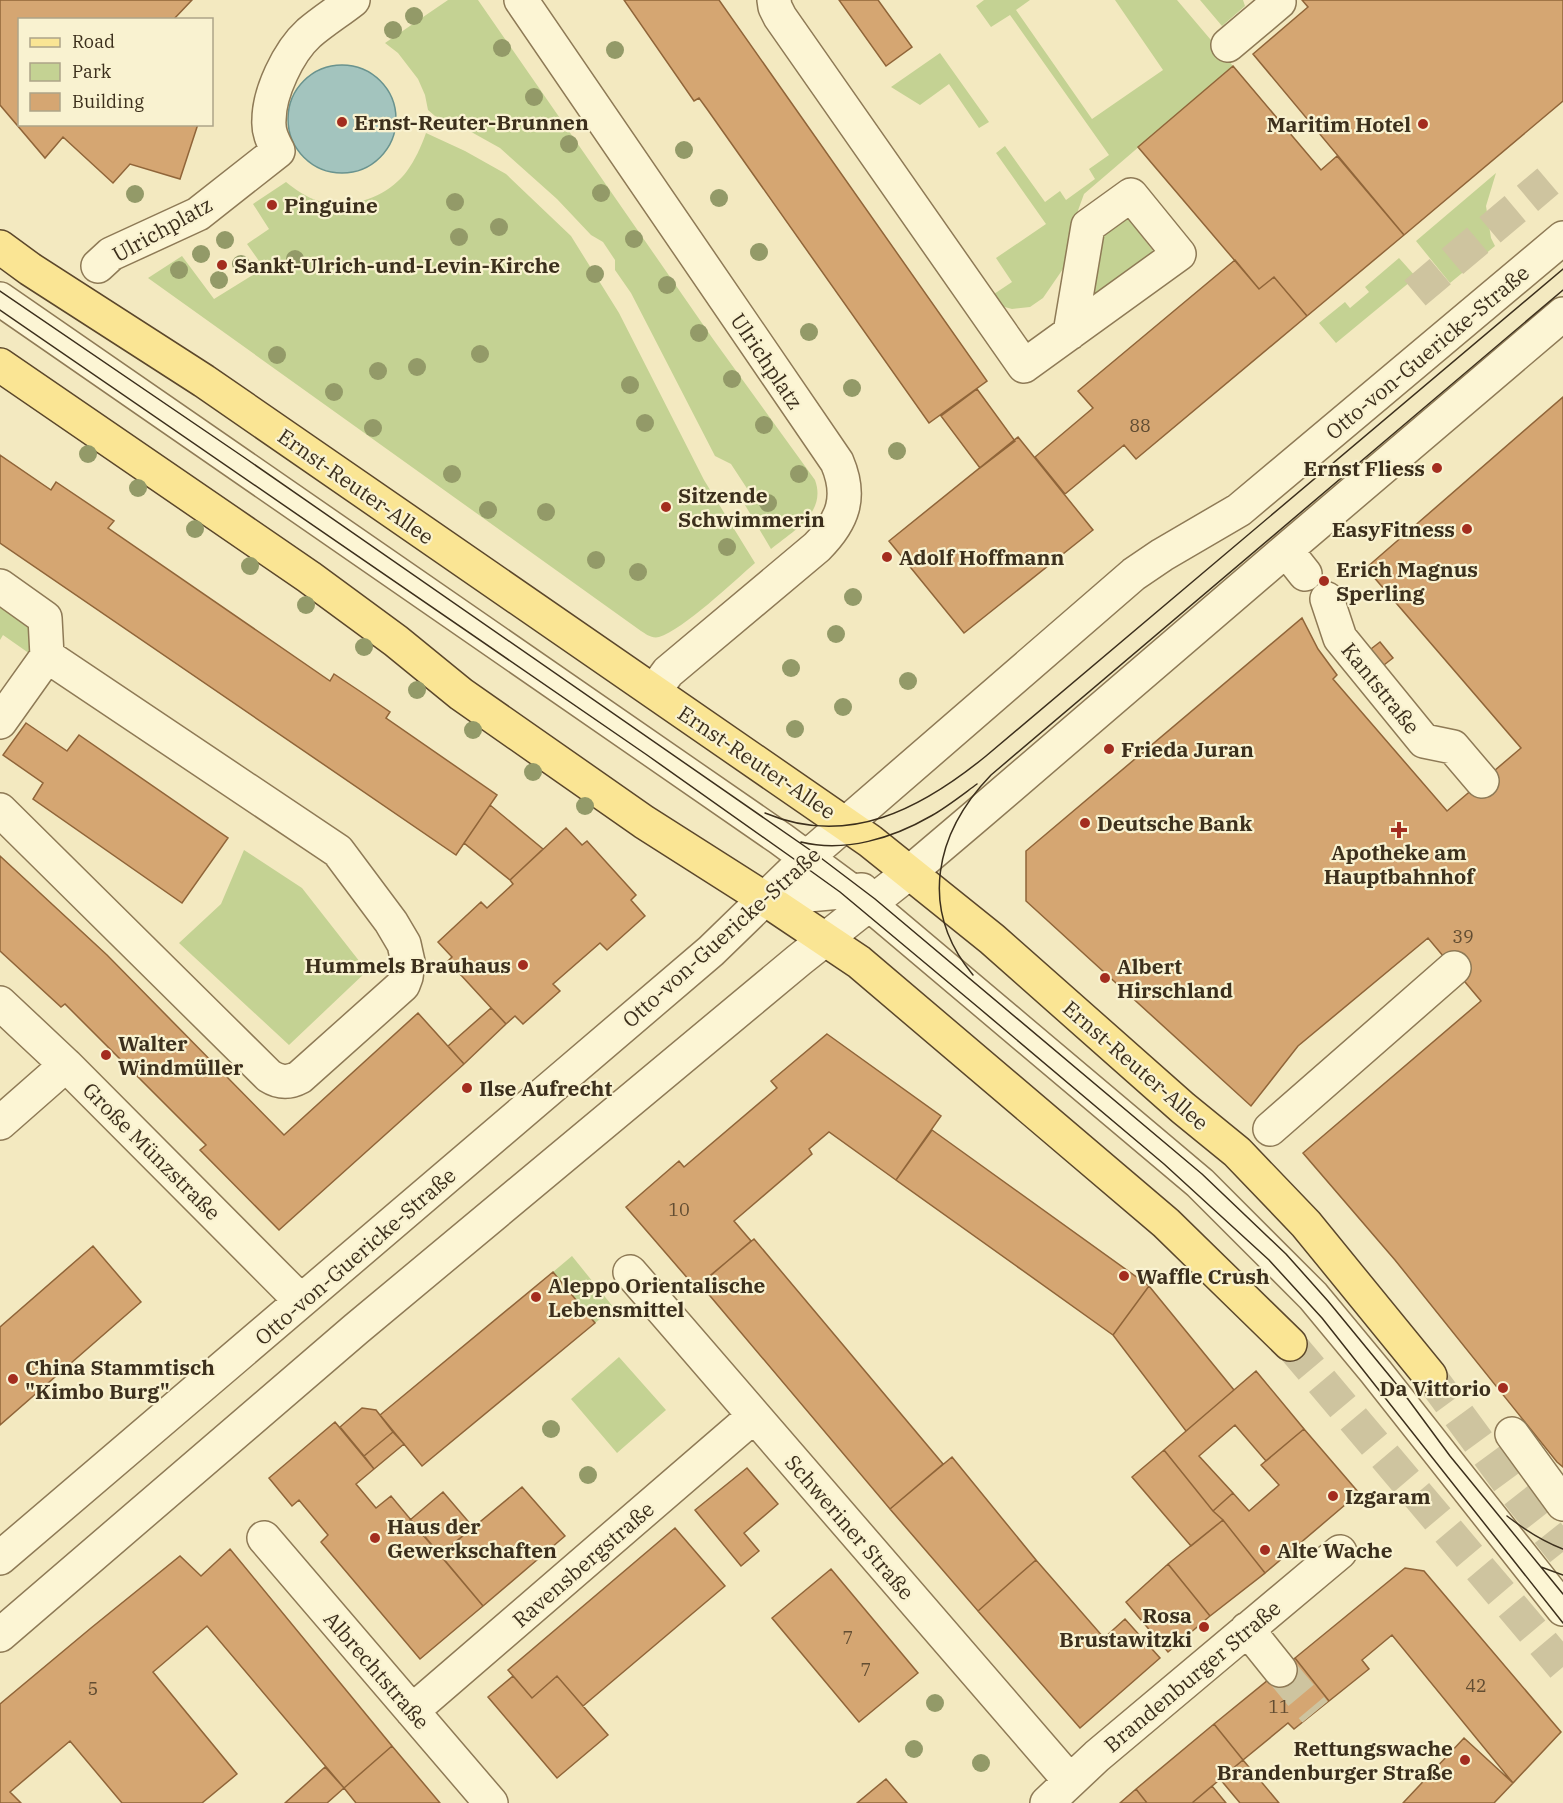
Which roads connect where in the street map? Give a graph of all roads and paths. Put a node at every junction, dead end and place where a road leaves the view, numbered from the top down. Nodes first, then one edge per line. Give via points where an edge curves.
1 (353, 0) edge
2 (521, 0) edge
3 (774, 0) edge
4 (1278, 0) edge
5 (1228, 45) dead end
6 (1563, 238) edge
7 (0, 247) edge
8 (98, 266) dead end
9 (0, 299) edge
10 (1563, 314) edge
11 (1070, 333) dead end
12 (0, 365) edge
13 (0, 586) edge
14 (1327, 599) dead end
15 (47, 656) junction
16 (654, 691) junction
17 (0, 722) edge
18 (1482, 781) dead end
19 (0, 810) edge
20 (846, 823) junction
21 (808, 858) junction
22 (910, 872) junction
23 (860, 897) junction
24 (765, 899) junction
25 (826, 939) junction
26 (1454, 968) dead end
27 (0, 1003) edge
28 (66, 1065) junction
29 (0, 1123) edge
30 (1270, 1129) dead end
31 (630, 1272) dead end
32 (301, 1301) junction
33 (1290, 1344) tunnel mouth
34 (1430, 1376) tunnel mouth
35 (754, 1416) junction
36 (1512, 1434) dead end
37 (1563, 1504) edge
38 (264, 1538) dead end
39 (1340, 1552) dead end
40 (0, 1558) edge
41 (1563, 1609) edge
42 (1247, 1629) junction
43 (0, 1635) edge
44 (1280, 1670) tunnel mouth
45 (412, 1711) junction
46 (1058, 1792) edge
47 (491, 1803) edge

1 - 8 street, Ulrichplatz via 308,34 279,79 269,121 278,151 198,214 111,254
2 - 16 street, Ulrichplatz via 837,462 845,489 844,503 828,537 668,672
3 - 11 street via 780,17 1024,366
4 - 5 street
6 - 20 street, Otto-von-Guericke-Straße via 1239,510 1134,574
7 - 16 main road, Ernst-Reuter-Allee via 195,375
9 - 21 street
10 - 22 street via 1296,562
12 - 24 main road via 309,577 461,694 644,822
13 - 15 street via 45,618
14 - 18 street, Kantstraße via 1340,638 1424,741 1453,747
15 - 17 street
15 - 19 street via 338,851 404,944 408,962 403,985 300,1077 293,1081 276,1080
16 - 20 main road, Ernst-Reuter-Allee
20 - 21 street, Otto-von-Guericke-Straße
20 - 22 main road, Ernst-Reuter-Allee
21 - 23 street
21 - 24 street, Otto-von-Guericke-Straße
22 - 23 street
22 - 34 main road, Ernst-Reuter-Allee via 1237,1152 1306,1224
23 - 24 street
23 - 25 street
23 - 41 street via 1200,1183 1313,1296
24 - 25 main road
24 - 32 street, Otto-von-Guericke-Straße via 711,951
25 - 33 main road via 859,962 1166,1223
25 - 43 street via 356,1329
26 - 30 street
27 - 28 street, Große Münzstraße
28 - 29 street
28 - 32 street, Große Münzstraße
31 - 35 street, Schweriner Straße
32 - 40 street, Otto-von-Guericke-Straße
35 - 45 street, Ravensbergstraße
35 - 46 street, Schweriner Straße
36 - 37 street
38 - 45 street, Albrechtstraße
39 - 42 street, Brandenburger Straße
42 - 44 street
42 - 46 street, Brandenburger Straße
45 - 47 street, Albrechtstraße

